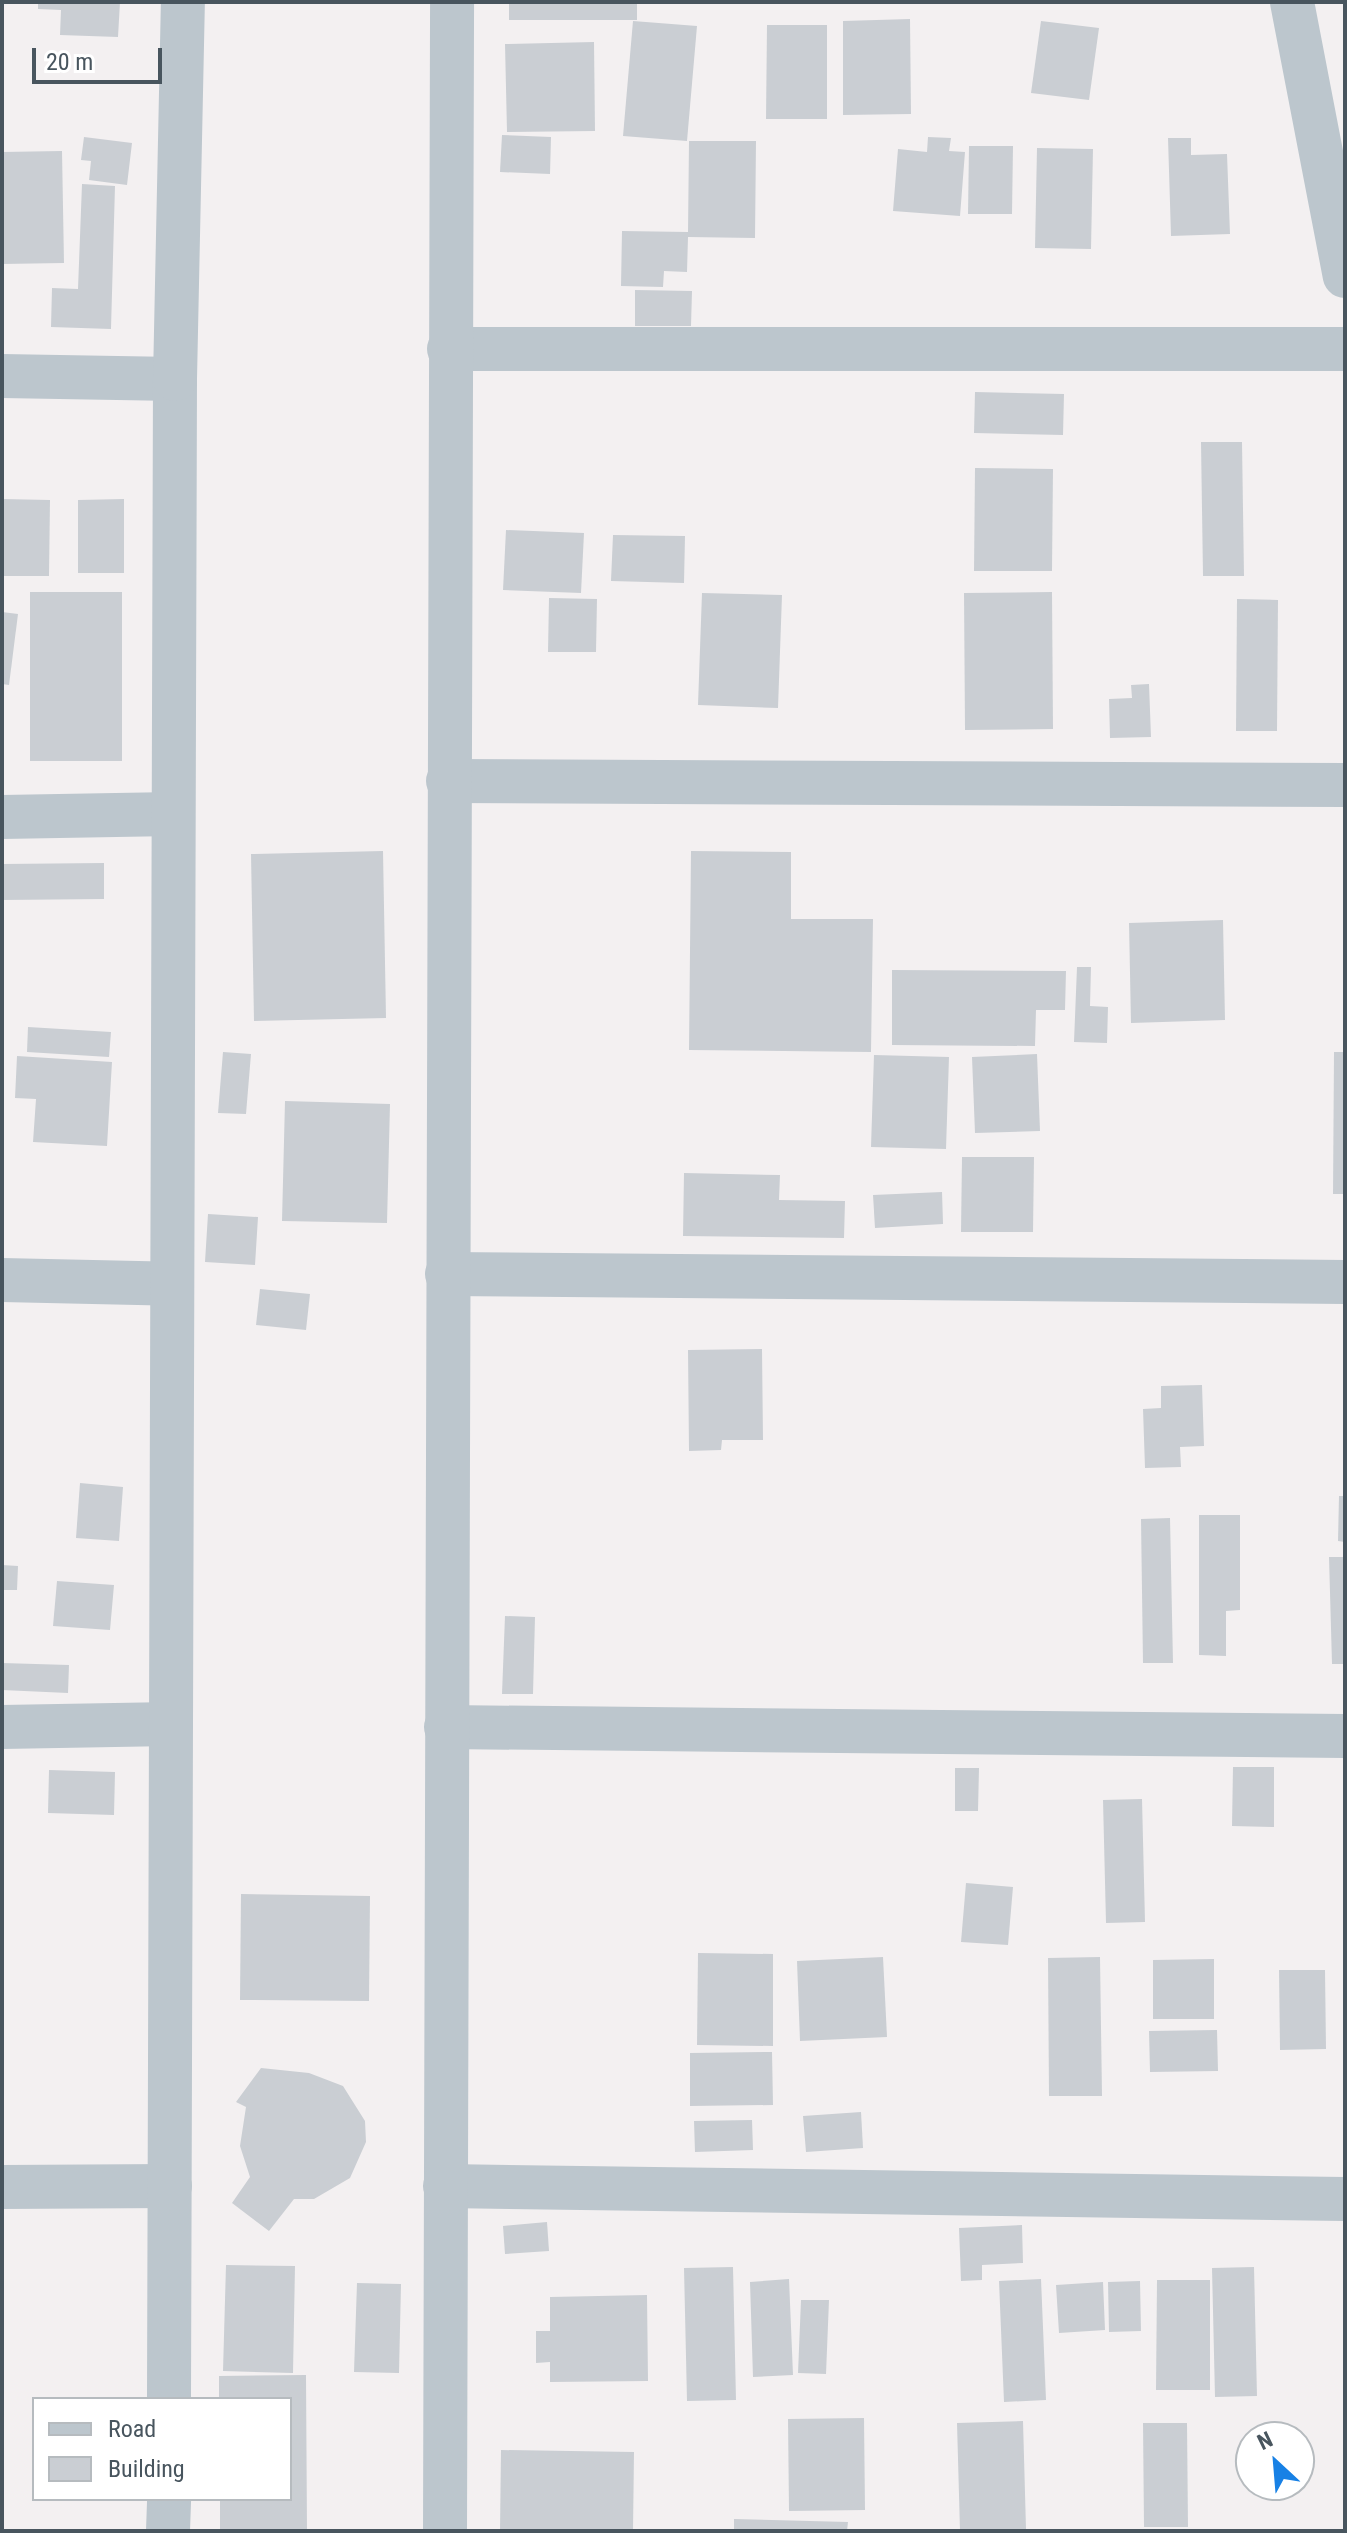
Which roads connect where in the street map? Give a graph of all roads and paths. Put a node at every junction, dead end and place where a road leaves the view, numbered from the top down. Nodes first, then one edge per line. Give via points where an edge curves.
1 (183, 2) edge
2 (452, 2) edge
3 (1292, 2) edge
4 (1345, 276) edge
5 (449, 349) junction
6 (1345, 349) edge
7 (2, 376) edge
8 (175, 379) junction
9 (448, 781) junction
10 (1345, 785) edge
11 (173, 814) junction
12 (2, 817) edge
13 (447, 1274) junction
14 (2, 1280) edge
15 (1345, 1282) edge
16 (172, 1284) junction
17 (171, 1724) junction
18 (2, 1727) edge
19 (446, 1727) junction
20 (1345, 1736) edge
21 (170, 2186) junction
22 (445, 2186) junction
23 (2, 2187) edge
24 (1345, 2199) edge
25 (169, 2397) edge
26 (169, 2501) edge
27 (168, 2531) edge
28 (445, 2531) edge

1 - 8 street
2 - 5 street
3 - 4 street
5 - 6 street
5 - 9 street
7 - 8 street
8 - 11 street
9 - 10 street
9 - 13 street
11 - 12 street
11 - 16 street
13 - 15 street
13 - 19 street
14 - 16 street
16 - 17 street
17 - 18 street
17 - 21 street
19 - 20 street
19 - 22 street
21 - 23 street
21 - 25 street
22 - 24 street
22 - 28 street
26 - 27 street

